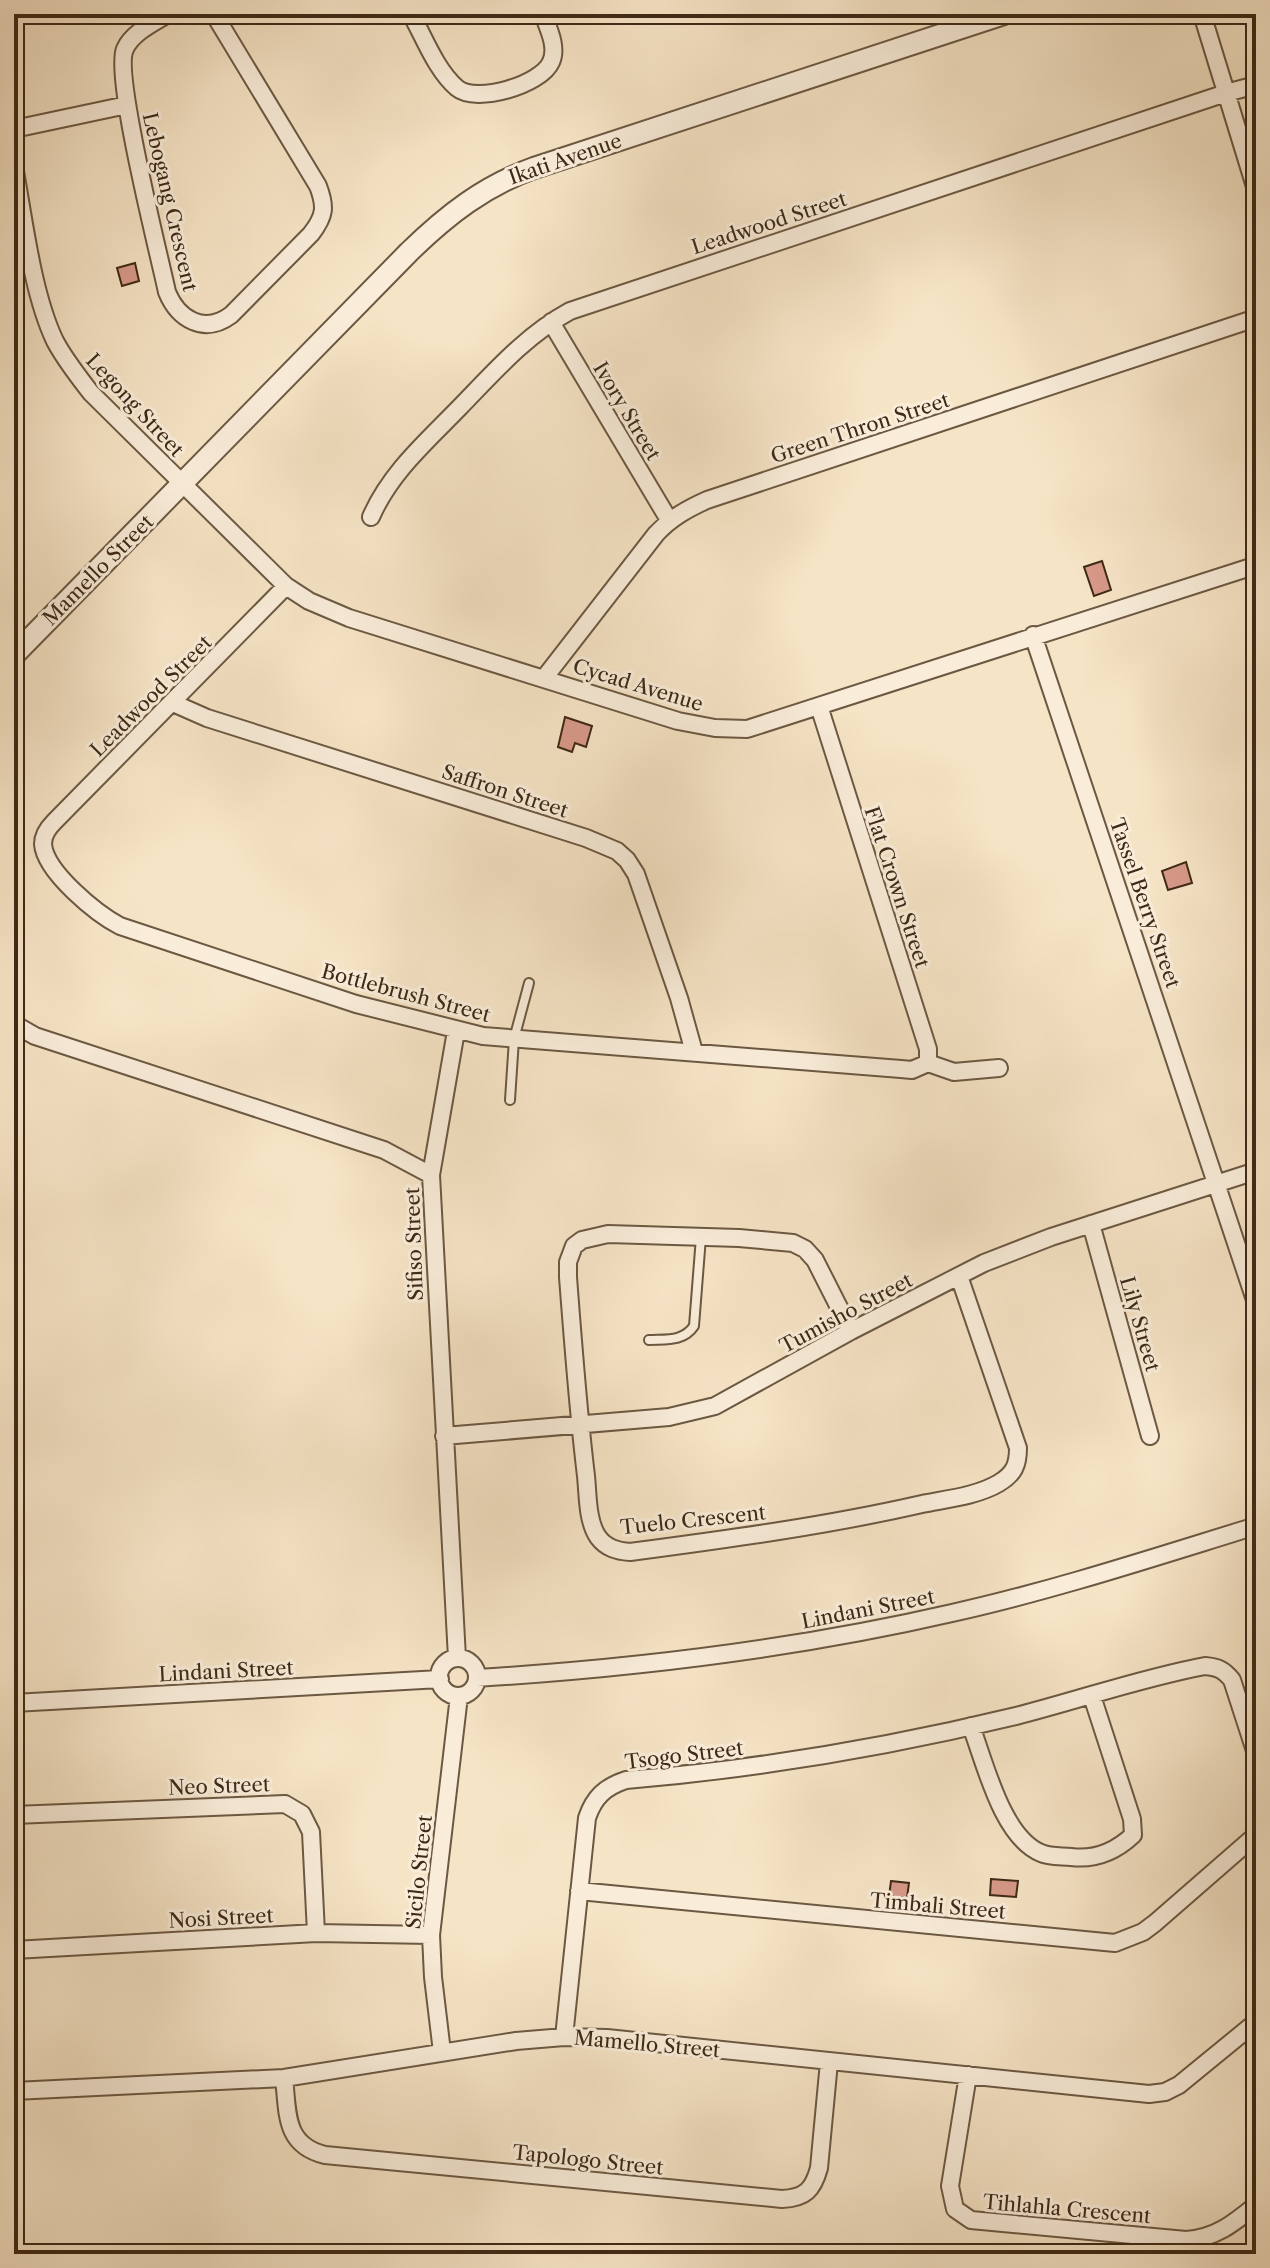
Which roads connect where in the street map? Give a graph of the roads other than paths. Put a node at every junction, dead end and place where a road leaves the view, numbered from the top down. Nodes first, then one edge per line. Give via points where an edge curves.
1 (168, 14) edge
2 (214, 14) edge
3 (411, 14) edge
4 (543, 14) edge
5 (1004, 14) edge
6 (1202, 14) edge
7 (1256, 85) edge
8 (1226, 93) junction
9 (127, 105) junction
10 (14, 129) edge
11 (14, 166) edge
12 (1256, 190) edge
13 (1256, 318) edge
14 (551, 322) junction
15 (183, 485) junction
16 (371, 517) dead end
17 (669, 520) junction
18 (1255, 567) edge
19 (286, 586) junction
20 (1033, 635) junction
21 (14, 655) edge
22 (545, 677) junction
23 (173, 703) junction
24 (819, 706) junction
25 (45, 834) joint
26 (529, 983) dead end
27 (14, 1024) edge
28 (456, 1031) junction
29 (514, 1039) junction
30 (694, 1052) junction
31 (920, 1066) junction
32 (999, 1068) dead end
33 (510, 1100) dead end
34 (1256, 1171) edge
35 (431, 1175) junction
36 (1218, 1183) junction
37 (1091, 1224) junction
38 (701, 1237) junction
39 (959, 1276) junction
40 (1256, 1303) edge
41 (851, 1331) junction
42 (649, 1340) dead end
43 (580, 1423) junction
44 (444, 1436) junction
45 (1150, 1436) dead end
46 (1256, 1526) edge
47 (457, 1658) junction
48 (477, 1678) junction
49 (440, 1679) junction
50 (459, 1696) junction
51 (1092, 1696) junction
52 (14, 1703) edge
53 (971, 1726) junction
54 (1256, 1754) edge
55 (14, 1815) edge
56 (1256, 1835) edge
57 (579, 1891) junction
58 (316, 1933) junction
59 (431, 1935) junction
60 (14, 1950) edge
61 (1256, 2022) edge
62 (564, 2037) junction
63 (442, 2052) junction
64 (829, 2062) junction
65 (968, 2075) junction
66 (284, 2078) junction
67 (14, 2091) edge
68 (1256, 2205) edge

1 - 9 street, Lebogang Crescent via 126,46 122,70
2 - 9 street, Lebogang Crescent via 318,186 325,210 311,234 224,321 192,322 171,302
3 - 4 street via 448,78 477,95 527,82 546,70 554,52
5 - 15 street, Ikati Avenue via 492,186 418,243
6 - 8 street
7 - 8 street, Leadwood Street
8 - 12 street
8 - 14 street, Leadwood Street via 592,303
9 - 10 street, Lebogang Crescent
11 - 15 street, Legong Street via 55,340 91,393
13 - 17 street, Green Thron Street via 707,500
14 - 16 street, Leadwood Street via 515,351 410,458
14 - 17 street, Ivory Street
15 - 19 street, Cycad Avenue
15 - 21 street, Mamello Street
17 - 22 street, Green Thron Street
18 - 20 street, Cycad Avenue
19 - 22 street, Cycad Avenue via 349,618
19 - 23 street, Leadwood Street
20 - 24 street, Cycad Avenue
20 - 36 street, Tassel Berry Street
22 - 24 street, Cycad Avenue via 715,728 759,726
23 - 25 street, Leadwood Street
23 - 30 street, Saffron Street via 617,851 642,890
24 - 31 street, Flat Crown Street via 928,1049
25 - 28 street, Bottlebrush Street via 45,852 55,869 91,907 120,926 356,1004
26 - 29 lane
27 - 35 street, Sifiso Street via 35,1036 384,1150
28 - 29 street, Bottlebrush Street
28 - 35 street
29 - 30 street, Bottlebrush Street
29 - 33 lane
30 - 31 street, Bottlebrush Street
31 - 32 street, Bottlebrush Street via 954,1072
34 - 36 street, Tumisho Street
35 - 44 street, Sifiso Street
36 - 37 street, Tumisho Street
36 - 40 street, Tassel Berry Street
37 - 39 street, Tumisho Street
37 - 45 street, Lily Street
38 - 41 street, Tuelo Crescent via 778,1241 805,1249
38 - 42 lane via 694,1326 679,1338
38 - 43 street, Tuelo Crescent via 608,1234 574,1246 568,1277
39 - 41 street, Tumisho Street
39 - 43 street, Tuelo Crescent via 1018,1448 1015,1470 982,1491 739,1538 617,1551 605,1545 592,1524
41 - 43 street, Tumisho Street via 715,1406 669,1417
43 - 44 street, Tumisho Street
44 - 47 street, Sifiso Street
46 - 48 street, Lindani Street via 1035,1593 880,1628 692,1660
47 - 48 street via 470,1662
47 - 49 street via 444,1665
48 - 50 street via 472,1691
49 - 50 street via 448,1693
49 - 52 street, Lindani Street
50 - 59 street, Sicilo Street
51 - 53 street, Tsogo Street
51 - 53 street via 1133,1835 1118,1849 1083,1859 1042,1854 1023,1842 1003,1813
51 - 54 street, Tsogo Street via 1216,1667 1232,1680
53 - 57 street, Tsogo Street via 775,1764 614,1784 596,1798 587,1818
55 - 58 street, Neo Street via 285,1804 302,1814 311,1832
56 - 57 street, Timbali Street via 1155,1923 1115,1943
57 - 62 street, Tsogo Street
58 - 59 street, Nosi Street
58 - 60 street, Nosi Street
59 - 63 street, Sicilo Street
61 - 65 street, Mamello Street via 1165,2092 1131,2094
62 - 63 street, Mamello Street
62 - 64 street, Mamello Street
63 - 66 street, Mamello Street
64 - 65 street, Mamello Street
64 - 66 street, Tapologo Street via 819,2168 808,2193 796,2199 312,2152 293,2132
65 - 68 street, Tihlahla Crescent via 950,2186 955,2209 971,2220 1186,2240 1224,2230
66 - 67 street, Mamello Street

